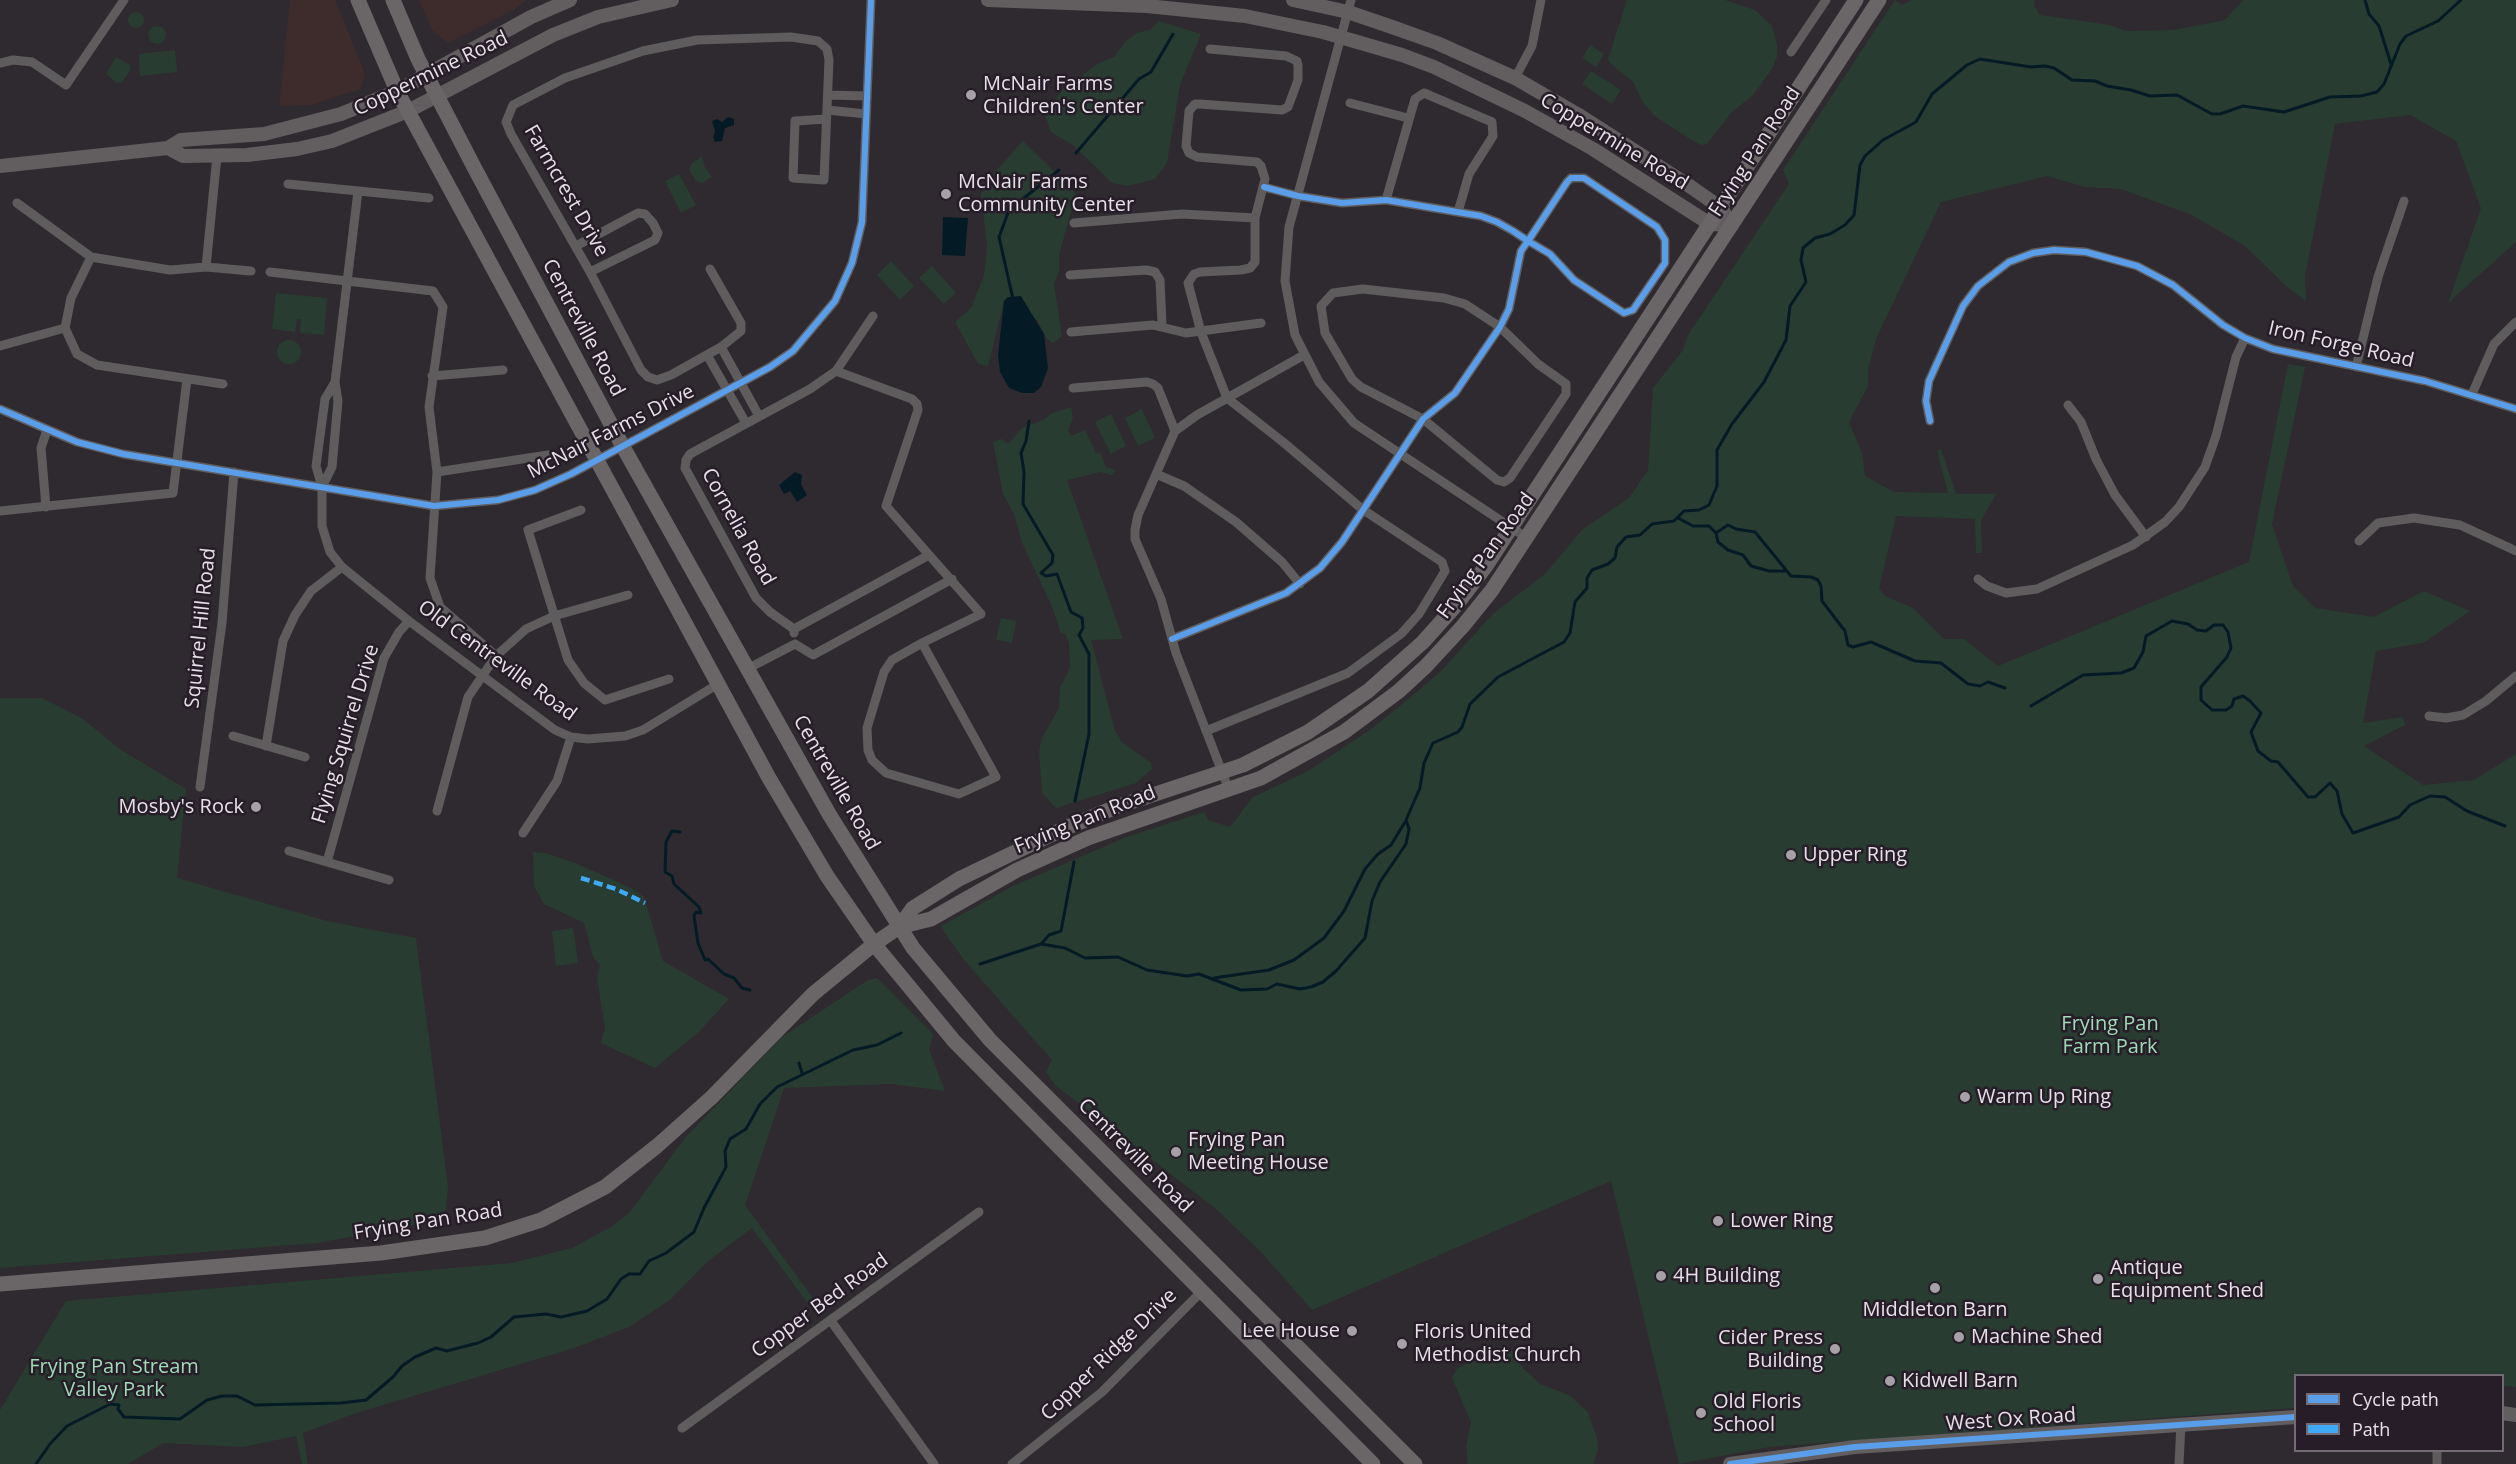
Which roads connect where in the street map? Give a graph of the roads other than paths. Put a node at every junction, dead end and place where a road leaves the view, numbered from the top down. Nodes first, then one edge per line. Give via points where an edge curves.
1 (358, 0) edge
2 (393, 0) edge
3 (570, 0) edge
4 (672, 0) edge
5 (871, 0) edge
6 (988, 0) edge
7 (1293, 0) edge
8 (1541, 0) edge
9 (1826, 0) edge
10 (1856, 0) edge
11 (1879, 0) edge
12 (122, 1) edge
13 (1349, 6) edge
14 (1341, 38) junction
15 (1210, 49) dead end
16 (1791, 52) dead end
17 (0, 63) edge
18 (426, 75) junction
19 (1515, 78) junction
20 (398, 91) junction
21 (829, 95) junction
22 (437, 96) junction
23 (867, 96) junction
24 (1350, 103) dead end
25 (408, 111) junction
26 (866, 114) junction
27 (827, 115) junction
28 (1408, 118) junction
29 (168, 148) junction
30 (217, 156) junction
31 (0, 166) edge
32 (288, 184) dead end
33 (1264, 187) junction
34 (358, 191) junction
35 (1298, 196) junction
36 (429, 198) dead end
37 (1386, 200) junction
38 (2404, 201) dead end
39 (17, 203) dead end
40 (1721, 208) junction
41 (1458, 212) junction
42 (1255, 218) junction
43 (1074, 223) dead end
44 (1710, 224) junction
45 (1732, 225) junction
46 (1528, 241) junction
47 (576, 246) junction
48 (91, 257) junction
49 (206, 267) junction
50 (710, 269) dead end
51 (251, 271) dead end
52 (270, 272) dead end
53 (590, 272) junction
54 (1070, 276) dead end
55 (346, 281) junction
56 (873, 315) dead end
57 (2516, 322) edge
58 (1261, 323) dead end
59 (1162, 325) junction
60 (1500, 327) junction
61 (65, 328) junction
62 (1071, 332) dead end
63 (1201, 332) junction
64 (2245, 338) junction
65 (0, 346) edge
66 (721, 347) junction
67 (706, 355) junction
68 (1304, 355) junction
69 (2356, 367) junction
70 (503, 370) dead end
71 (836, 371) junction
72 (432, 376) junction
73 (187, 379) junction
74 (335, 382) junction
75 (741, 383) junction
76 (224, 384) dead end
77 (1073, 388) dead end
78 (728, 391) junction
79 (2472, 394) junction
80 (1227, 398) junction
81 (2068, 405) dead end
82 (2516, 409) edge
83 (0, 410) edge
84 (759, 416) junction
85 (1423, 419) junction
86 (1930, 420) dead end
87 (746, 423) junction
88 (47, 430) junction
89 (1175, 431) junction
90 (622, 445) junction
91 (1398, 454) junction
92 (548, 455) dead end
93 (598, 460) junction
94 (177, 465) junction
95 (234, 472) junction
96 (436, 472) junction
97 (1156, 474) junction
98 (322, 487) junction
99 (434, 506) junction
100 (46, 507) junction
101 (1362, 509) junction
102 (581, 510) dead end
103 (0, 511) edge
104 (1511, 527) junction
105 (2146, 537) junction
106 (1527, 538) junction
107 (2359, 541) dead end
108 (2516, 551) edge
109 (928, 555) junction
110 (342, 567) junction
111 (952, 579) junction
112 (1978, 579) dead end
113 (1300, 584) junction
114 (628, 595) dead end
115 (554, 616) junction
116 (409, 621) junction
117 (794, 629) junction
118 (1172, 639) junction
119 (922, 643) junction
120 (795, 644) junction
121 (496, 656) junction
122 (747, 669) junction
123 (482, 675) junction
124 (2516, 676) edge
125 (669, 679) dead end
126 (718, 684) junction
127 (2429, 716) dead end
128 (1206, 731) junction
129 (233, 736) dead end
130 (571, 737) junction
131 (266, 746) junction
132 (305, 758) dead end
133 (1222, 773) junction
134 (200, 787) dead end
135 (1229, 790) junction
136 (437, 811) dead end
137 (523, 834) dead end
138 (289, 851) dead end
139 (327, 862) junction
140 (389, 880) dead end
141 (899, 927) junction
142 (874, 944) junction
143 (979, 1212) dead end
144 (4, 1285) edge
145 (1201, 1292) junction
146 (831, 1321) junction
147 (2294, 1417) edge
148 (2181, 1424) junction
149 (682, 1428) dead end
150 (1793, 1459) edge
151 (934, 1464) edge
152 (1012, 1464) edge
153 (1372, 1464) edge
154 (1414, 1464) edge
155 (1730, 1464) edge
156 (2179, 1464) edge

1 - 20 main road
2 - 18 main road, Centreville Road
3 - 18 street, Coppermine Road
4 - 22 street, Coppermine Road via 577,26 526,48
5 - 23 street, McNair Farms Drive
6 - 14 street, Coppermine Road via 1207,11 1279,22
7 - 13 street, Coppermine Road
8 - 19 street via 1532,46
9 - 16 street
10 - 40 main road, Frying Pan Road
11 - 45 main road, Frying Pan Road
12 - 17 street via 66,85 32,62
13 - 14 street
13 - 19 street, Coppermine Road
14 - 35 street
14 - 44 street, Coppermine Road via 1434,67 1509,103 1593,149
15 - 33 street via 1297,60 1298,80 1288,107 1282,110 1195,104 1189,111 1186,146 1190,153 1197,157 1257,162 1264,172
18 - 20 street, Coppermine Road
18 - 22 main road, Centreville Road
19 - 40 street, Coppermine Road
20 - 25 main road
20 - 29 street, Coppermine Road via 292,128 259,135 181,140
21 - 23 street
21 - 27 street, Farmcrest Drive
21 - 47 street, Farmcrest Drive via 827,49 818,41 791,36 697,40 643,51 565,78 521,100 513,105 506,122
22 - 25 street, Coppermine Road
22 - 90 main road, Centreville Road
23 - 26 street, McNair Farms Drive
24 - 28 street
25 - 30 street, Coppermine Road via 310,147
25 - 93 main road
26 - 27 street, Farmcrest Drive
26 - 75 street, McNair Farms Drive via 862,222 845,282 835,301 793,351
27 - 27 street, Farmcrest Drive via 824,180 793,178 795,121
28 - 37 street
28 - 41 street via 1415,99 1424,93 1492,123 1493,136 1469,174
29 - 30 street, Coppermine Road via 183,156
29 - 31 street, Coppermine Road
30 - 49 street
32 - 34 street
33 - 35 street
33 - 42 street
34 - 36 street
34 - 55 street
35 - 37 street via 1342,203
35 - 68 street via 1289,227 1285,281 1290,317
37 - 41 street
38 - 69 street via 2378,277
39 - 48 street
40 - 44 main road, Frying Pan Road
40 - 45 street, Coppermine Road
41 - 46 street via 1497,222
42 - 43 street via 1182,214
42 - 63 street via 1256,258 1250,268 1200,272 1190,279 1189,290
44 - 45 street
44 - 104 main road, Frying Pan Road
45 - 106 main road, Frying Pan Road
46 - 46 street via 1562,265 1574,280 1624,313 1638,304 1665,262 1667,251 1657,228 1578,176 1567,182
46 - 60 street via 1518,259 1509,309
47 - 53 street, Farmcrest Drive
47 - 53 street via 638,213 645,214 653,223 658,234 655,240
48 - 49 street via 170,270
48 - 61 street via 71,298
49 - 51 street
50 - 66 street, Farmcrest Drive via 741,323 741,331
52 - 55 street
53 - 67 street, Farmcrest Drive via 648,377 657,380
54 - 59 street via 1155,272 1160,280
55 - 72 street via 432,291 443,306
55 - 74 street
56 - 71 street, Cornelia Road
57 - 79 street via 2494,344
58 - 63 street
59 - 62 street
59 - 63 street via 1175,333
60 - 85 street via 1455,393
60 - 85 street via 1538,364 1563,380 1567,389 1510,478 1504,482 1497,480
60 - 85 street via 1465,304 1444,298 1363,289 1339,291 1326,299 1321,313 1325,333 1352,379
61 - 65 street
61 - 73 street via 77,354 97,365
63 - 80 street
64 - 69 street, Iron Forge Road via 2273,350
64 - 86 street, Iron Forge Road via 2173,285 2138,266 2086,252 2033,253 1992,273 1963,306 1929,381 1926,401
64 - 105 street via 2205,467 2179,507
66 - 67 street, Farmcrest Drive
66 - 75 street
67 - 78 street
68 - 80 street
68 - 91 street via 1341,411
69 - 79 street, Iron Forge Road
70 - 72 street
71 - 84 street, Cornelia Road
71 - 109 street via 917,404 886,506
72 - 96 street via 429,407
73 - 76 street
73 - 94 street
74 - 98 street via 338,401 332,467
74 - 98 street via 325,399 316,466
75 - 78 street, McNair Farms Drive
75 - 84 street
77 - 89 street via 1153,384
78 - 87 street
78 - 90 street, McNair Farms Drive
79 - 82 street, Iron Forge Road
80 - 89 street
80 - 101 street
81 - 105 street via 2081,422 2115,495
83 - 88 street, McNair Farms Drive
84 - 87 street, Cornelia Road
85 - 91 street
87 - 117 street, Cornelia Road via 690,454 685,468 756,598
88 - 94 street, McNair Farms Drive via 77,442
88 - 100 street via 41,448
89 - 97 street
90 - 93 street, McNair Farms Drive
90 - 122 main road, Centreville Road
91 - 101 street
91 - 104 street
92 - 96 street
93 - 99 street, McNair Farms Drive via 536,490 498,500
93 - 126 main road
94 - 95 street, McNair Farms Drive
94 - 100 street via 173,493
95 - 98 street, McNair Farms Drive
95 - 134 street, Squirrel Hill Road via 222,623
96 - 99 street
97 - 113 street via 1184,486 1236,522 1282,562
97 - 118 street via 1138,515 1135,539 1161,599
98 - 99 street, McNair Farms Drive
98 - 110 street, Old Centreville Road via 322,526 330,552
99 - 121 street via 430,578 440,608
100 - 103 street
101 - 113 street via 1342,542
101 - 128 street via 1442,562 1446,571 1419,614 1401,634 1348,673
102 - 115 street via 528,530
104 - 106 street
104 - 133 main road, Frying Pan Road via 1457,604 1392,671 1308,732
105 - 112 street via 2103,561 2037,589 2006,593
106 - 135 main road, Frying Pan Road via 1463,626 1399,691 1310,752
107 - 108 street via 2378,523 2414,518 2460,525
109 - 111 street
109 - 117 street
110 - 116 street, Old Centreville Road
110 - 131 street via 311,591 283,641
111 - 119 street via 981,614
111 - 120 street via 813,654
113 - 118 street
114 - 115 street
115 - 121 street via 525,629
115 - 125 street via 568,660 584,683 605,700
116 - 123 street, Old Centreville Road
116 - 139 street, Flying Squirrel Drive via 384,658
117 - 120 street
118 - 128 street
119 - 119 street via 892,660 884,672 867,728 868,750 872,760 886,773 949,793 969,791 996,777
120 - 122 street
121 - 123 street
122 - 141 main road, Centreville Road
123 - 130 street, Old Centreville Road via 555,730
123 - 136 street via 468,696
124 - 127 street via 2463,715
126 - 130 street, Old Centreville Road via 634,734 604,739
126 - 142 main road via 798,829
128 - 133 street
129 - 131 street
130 - 137 street via 557,781
131 - 132 street
133 - 135 street
133 - 141 main road, Frying Pan Road via 1116,807 1044,837 933,895 913,908
135 - 141 main road, Frying Pan Road via 1073,844 1017,870 931,919
138 - 139 street
139 - 140 street
141 - 142 main road, Frying Pan Road
141 - 154 main road, Centreville Road via 990,1040
142 - 144 main road, Frying Pan Road via 792,1012 711,1097 657,1146 605,1186 541,1220 485,1238 381,1253
142 - 145 main road via 954,1041
143 - 146 street, Copper Bed Road
145 - 152 street, Copper Ridge Drive via 1102,1392
145 - 153 main road
146 - 149 street, Copper Bed Road
146 - 151 street
147 - 148 street, West Ox Road
148 - 150 street, West Ox Road
148 - 156 street
150 - 155 street, West Ox Road

